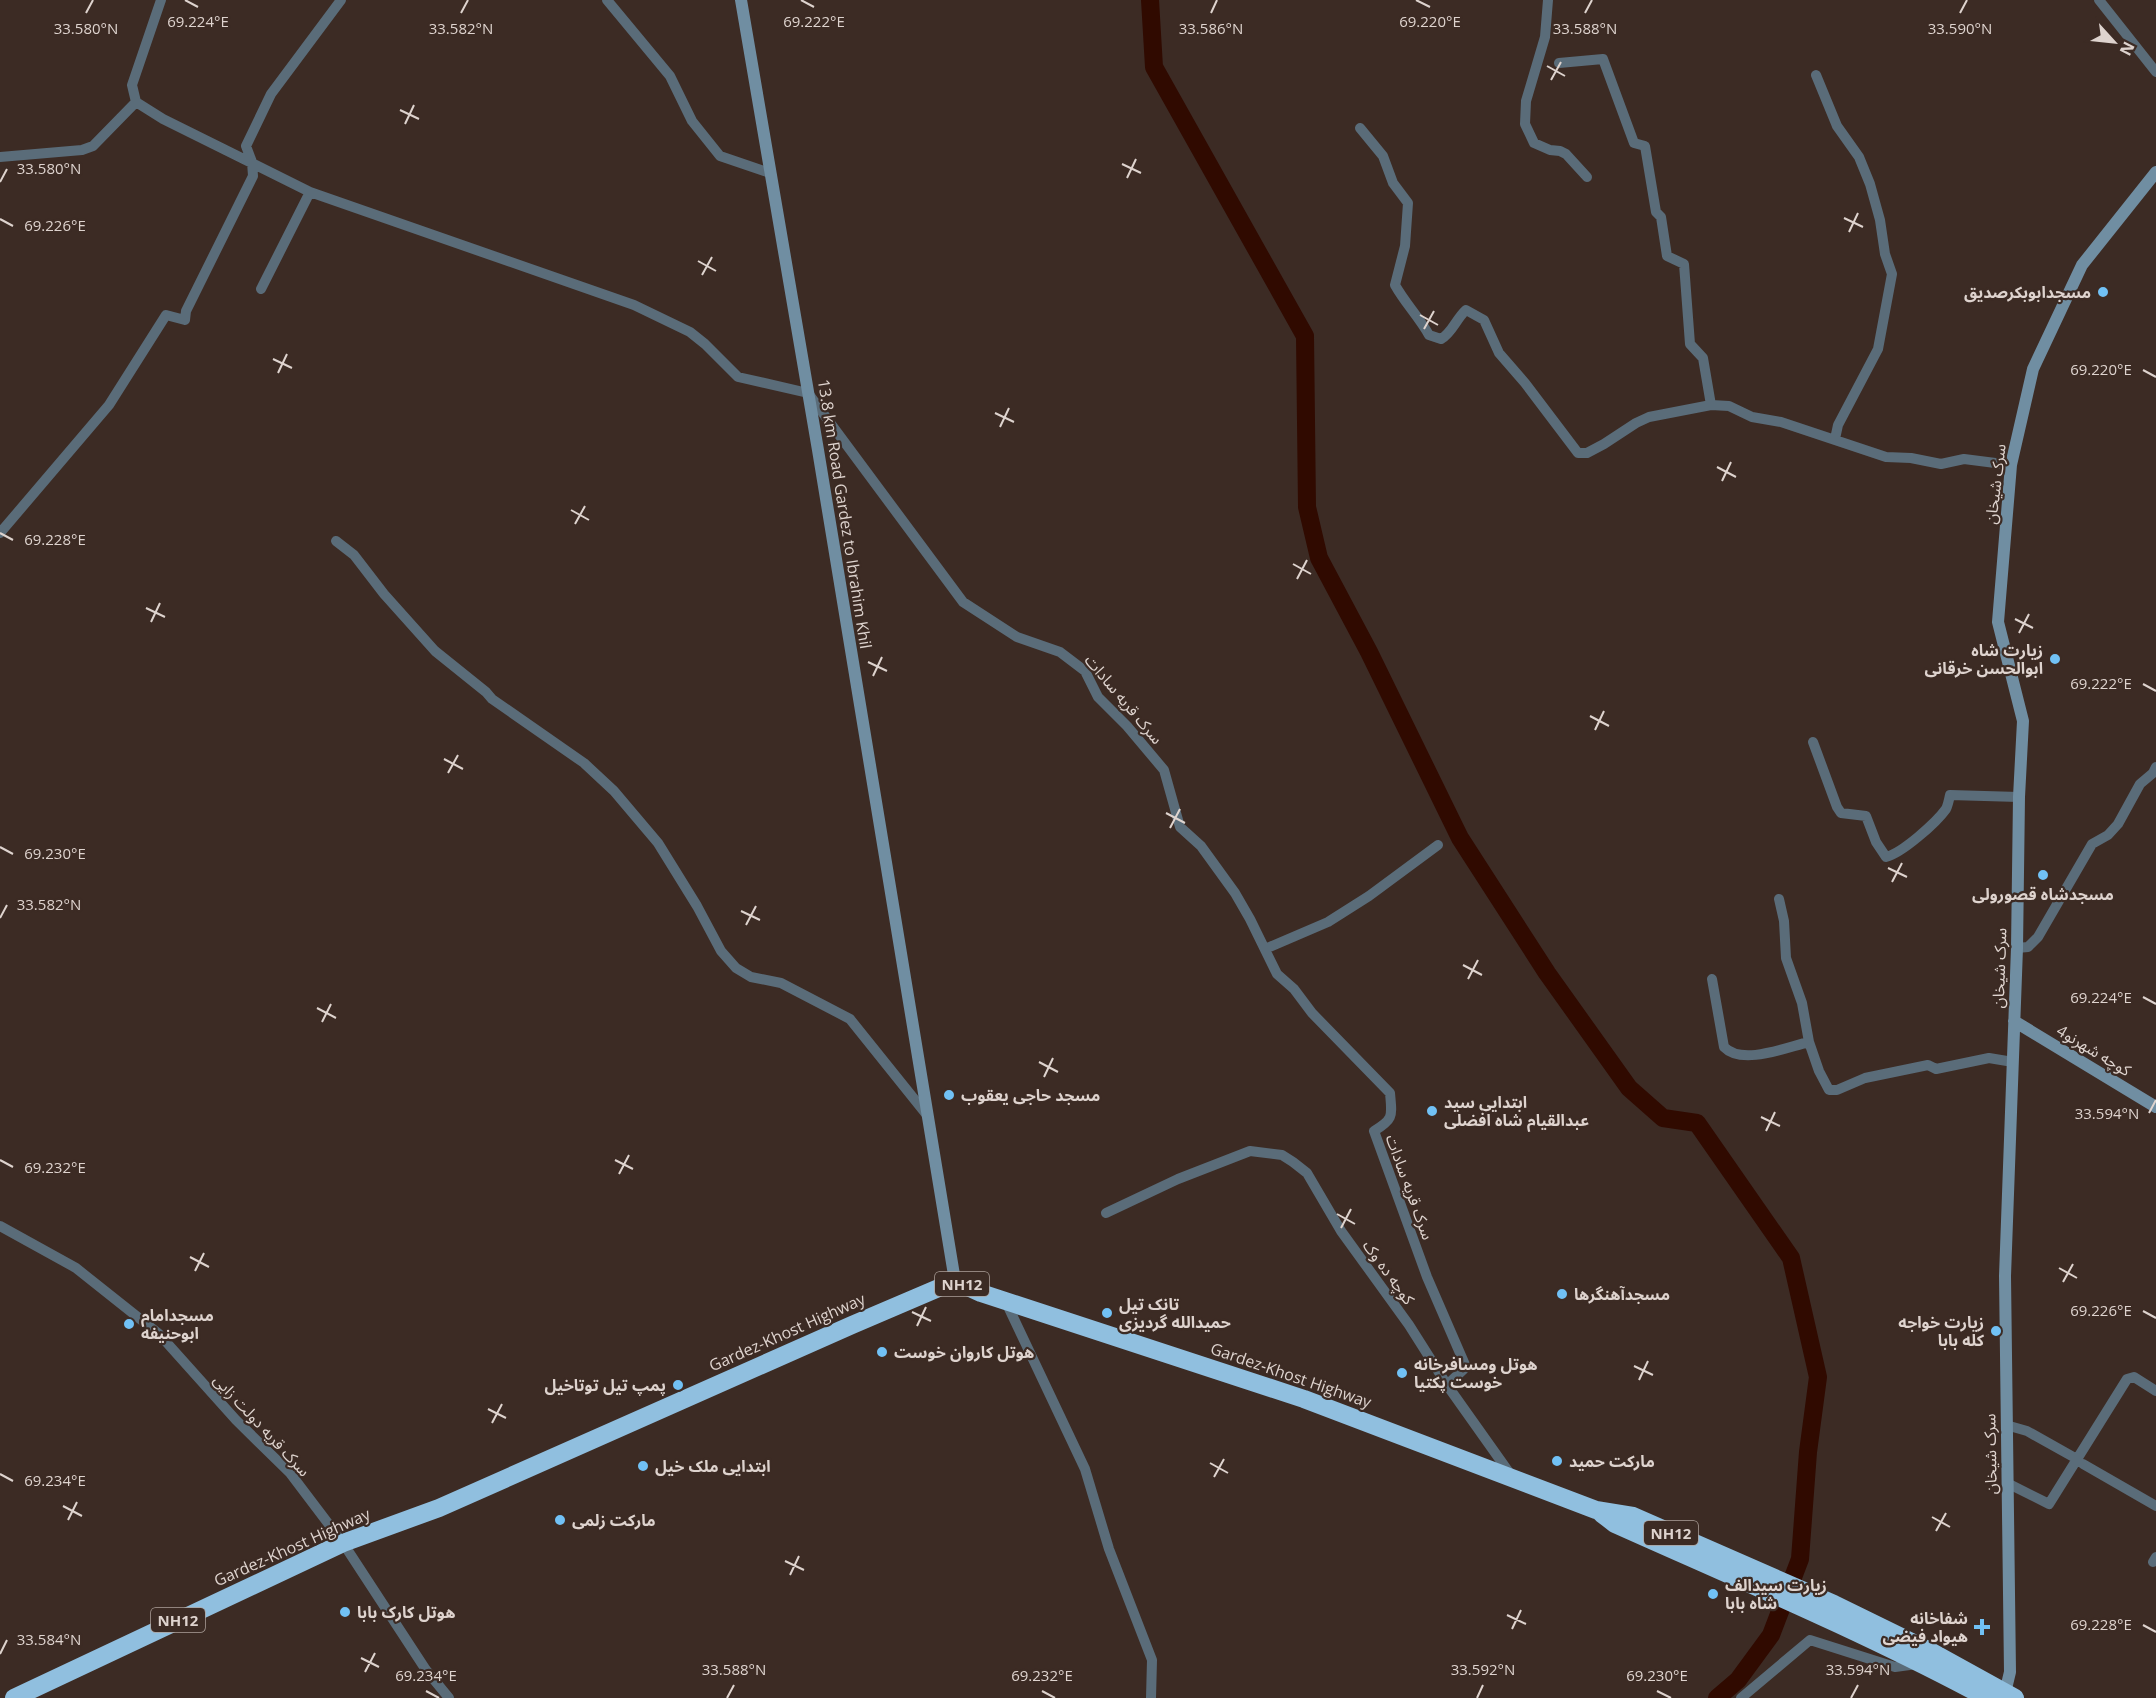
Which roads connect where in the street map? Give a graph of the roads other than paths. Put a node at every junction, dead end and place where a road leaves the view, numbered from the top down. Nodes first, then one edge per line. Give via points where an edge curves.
1 (161, 0) edge
2 (340, 0) edge
3 (607, 0) edge
4 (741, 0) edge
5 (1548, 0) edge
6 (2098, 0) edge
7 (1559, 63) dead end
8 (2156, 72) edge
9 (1816, 75) dead end
10 (136, 102) junction
11 (1360, 128) dead end
12 (0, 157) edge
13 (252, 162) junction
14 (2156, 172) edge
15 (771, 173) junction
16 (1587, 177) dead end
17 (310, 192) junction
18 (261, 289) dead end
19 (808, 393) junction
20 (1711, 405) junction
21 (1835, 439) junction
22 (2011, 465) junction
23 (0, 533) edge
24 (336, 541) dead end
25 (1813, 742) dead end
26 (2156, 767) edge
27 (2019, 797) junction
28 (1438, 845) dead end
29 (1779, 899) dead end
30 (2017, 948) junction
31 (1265, 950) junction
32 (1712, 979) dead end
33 (2014, 1021) junction
34 (1809, 1042) junction
35 (2013, 1062) junction
36 (2156, 1107) edge
37 (927, 1115) junction
38 (1106, 1213) dead end
39 (0, 1226) edge
40 (955, 1281) junction
41 (1005, 1300) junction
42 (1447, 1385) junction
43 (2156, 1391) edge
44 (2006, 1425) junction
45 (2080, 1461) junction
46 (1514, 1478) junction
47 (2007, 1483) junction
48 (2156, 1506) edge
49 (343, 1543) junction
50 (1831, 1611) junction
51 (1922, 1663) junction
52 (2008, 1696) edge
53 (14, 1698) edge
54 (450, 1698) edge
55 (1151, 1698) edge
56 (1741, 1698) edge
57 (1987, 1698) edge

1 - 10 street via 132,85
2 - 13 street via 271,94 246,146
3 - 15 street via 670,76 692,121 720,156
4 - 15 street, 13.8 km Road Gardez to Ibrahim Khil
5 - 16 street via 1545,37 1526,101 1525,124 1534,144 1566,154
6 - 8 street
7 - 20 street via 1603,59 1634,142 1645,146 1667,256 1684,264 1690,344 1703,358
9 - 21 street via 1836,126 1859,157 1870,184 1892,274 1878,349
10 - 12 street via 93,146
10 - 13 street
11 - 20 street via 1383,156 1393,183 1408,203 1405,246 1395,285 1403,300 1429,335 1441,339 1466,310 1484,320 1499,353 1578,453 1587,453 1649,417
13 - 17 street
13 - 23 street via 254,176 185,320 166,315 109,405
14 - 22 street, سرک شیخان via 2082,265 2033,369
15 - 19 street, 13.8 km Road Gardez to Ibrahim Khil
17 - 18 street
17 - 19 street via 634,305 690,332 738,377
19 - 31 street, سرک قریه سادات via 963,602 1017,637 1060,652 1085,671 1098,697 1164,770 1180,827 1201,846 1235,893
19 - 37 street, 13.8 km Road Gardez to Ibrahim Khil
20 - 21 street via 1729,406 1752,417
21 - 22 street via 1886,457 1941,464 1964,459
22 - 27 street, سرک شیخان via 1998,622 2023,721
24 - 37 street via 354,555 435,651 492,699 584,763 614,791 658,843 721,951 736,968 752,977 781,983 850,1019
25 - 27 street via 1837,807 1841,813 1866,816 1886,857 1894,855 1929,826 1947,808 1950,795
26 - 30 street via 2140,784 2118,824 2091,844 2038,937 2028,947
27 - 30 street, سرک شیخان
28 - 31 street via 1328,922
29 - 34 street via 1786,958 1802,1003
30 - 33 street, سرک شیخان
31 - 42 street, سرک قریه سادات via 1278,974 1312,1013 1390,1093 1392,1115 1388,1123 1374,1131 1427,1277 1466,1367
32 - 34 street via 1727,1051 1746,1057
33 - 35 street, سرک شیخان
33 - 36 street, کوچه شهرنو4
34 - 35 street via 1829,1090 1928,1065 1936,1069 1989,1058
35 - 44 street, سرک شیخان via 2005,1276
37 - 40 street, 13.8 km Road Gardez to Ibrahim Khil
38 - 42 street, کوچه ده وک via 1250,1150 1282,1155 1307,1173 1341,1231
39 - 49 street, سرک قریه دولت زایی via 76,1268 159,1334 290,1473
40 - 41 highway, Gardez-Khost Highway / NH12
40 - 49 highway, Gardez-Khost Highway / NH12 via 439,1508
41 - 46 highway, Gardez-Khost Highway / NH12 via 1304,1399
41 - 55 street via 1085,1469 1109,1550 1152,1659
42 - 46 street, کوچه ده وک
43 - 45 street via 2134,1377 2127,1379
44 - 45 street via 2032,1433
44 - 47 street, سرک شیخان
45 - 47 street via 2049,1504
45 - 48 street
46 - 50 highway, Gardez-Khost Highway / NH12 via 1596,1510 1633,1516
47 - 52 street, سرک شیخان
49 - 53 highway, Gardez-Khost Highway / NH12
49 - 54 street, سرک قریه دولت زایی via 426,1670
50 - 51 highway, Gardez-Khost Highway / NH12
50 - 52 highway, Gardez-Khost Highway / NH12 via 1928,1650
51 - 56 street via 1895,1667 1810,1640
51 - 57 highway, Gardez-Khost Highway / NH12

